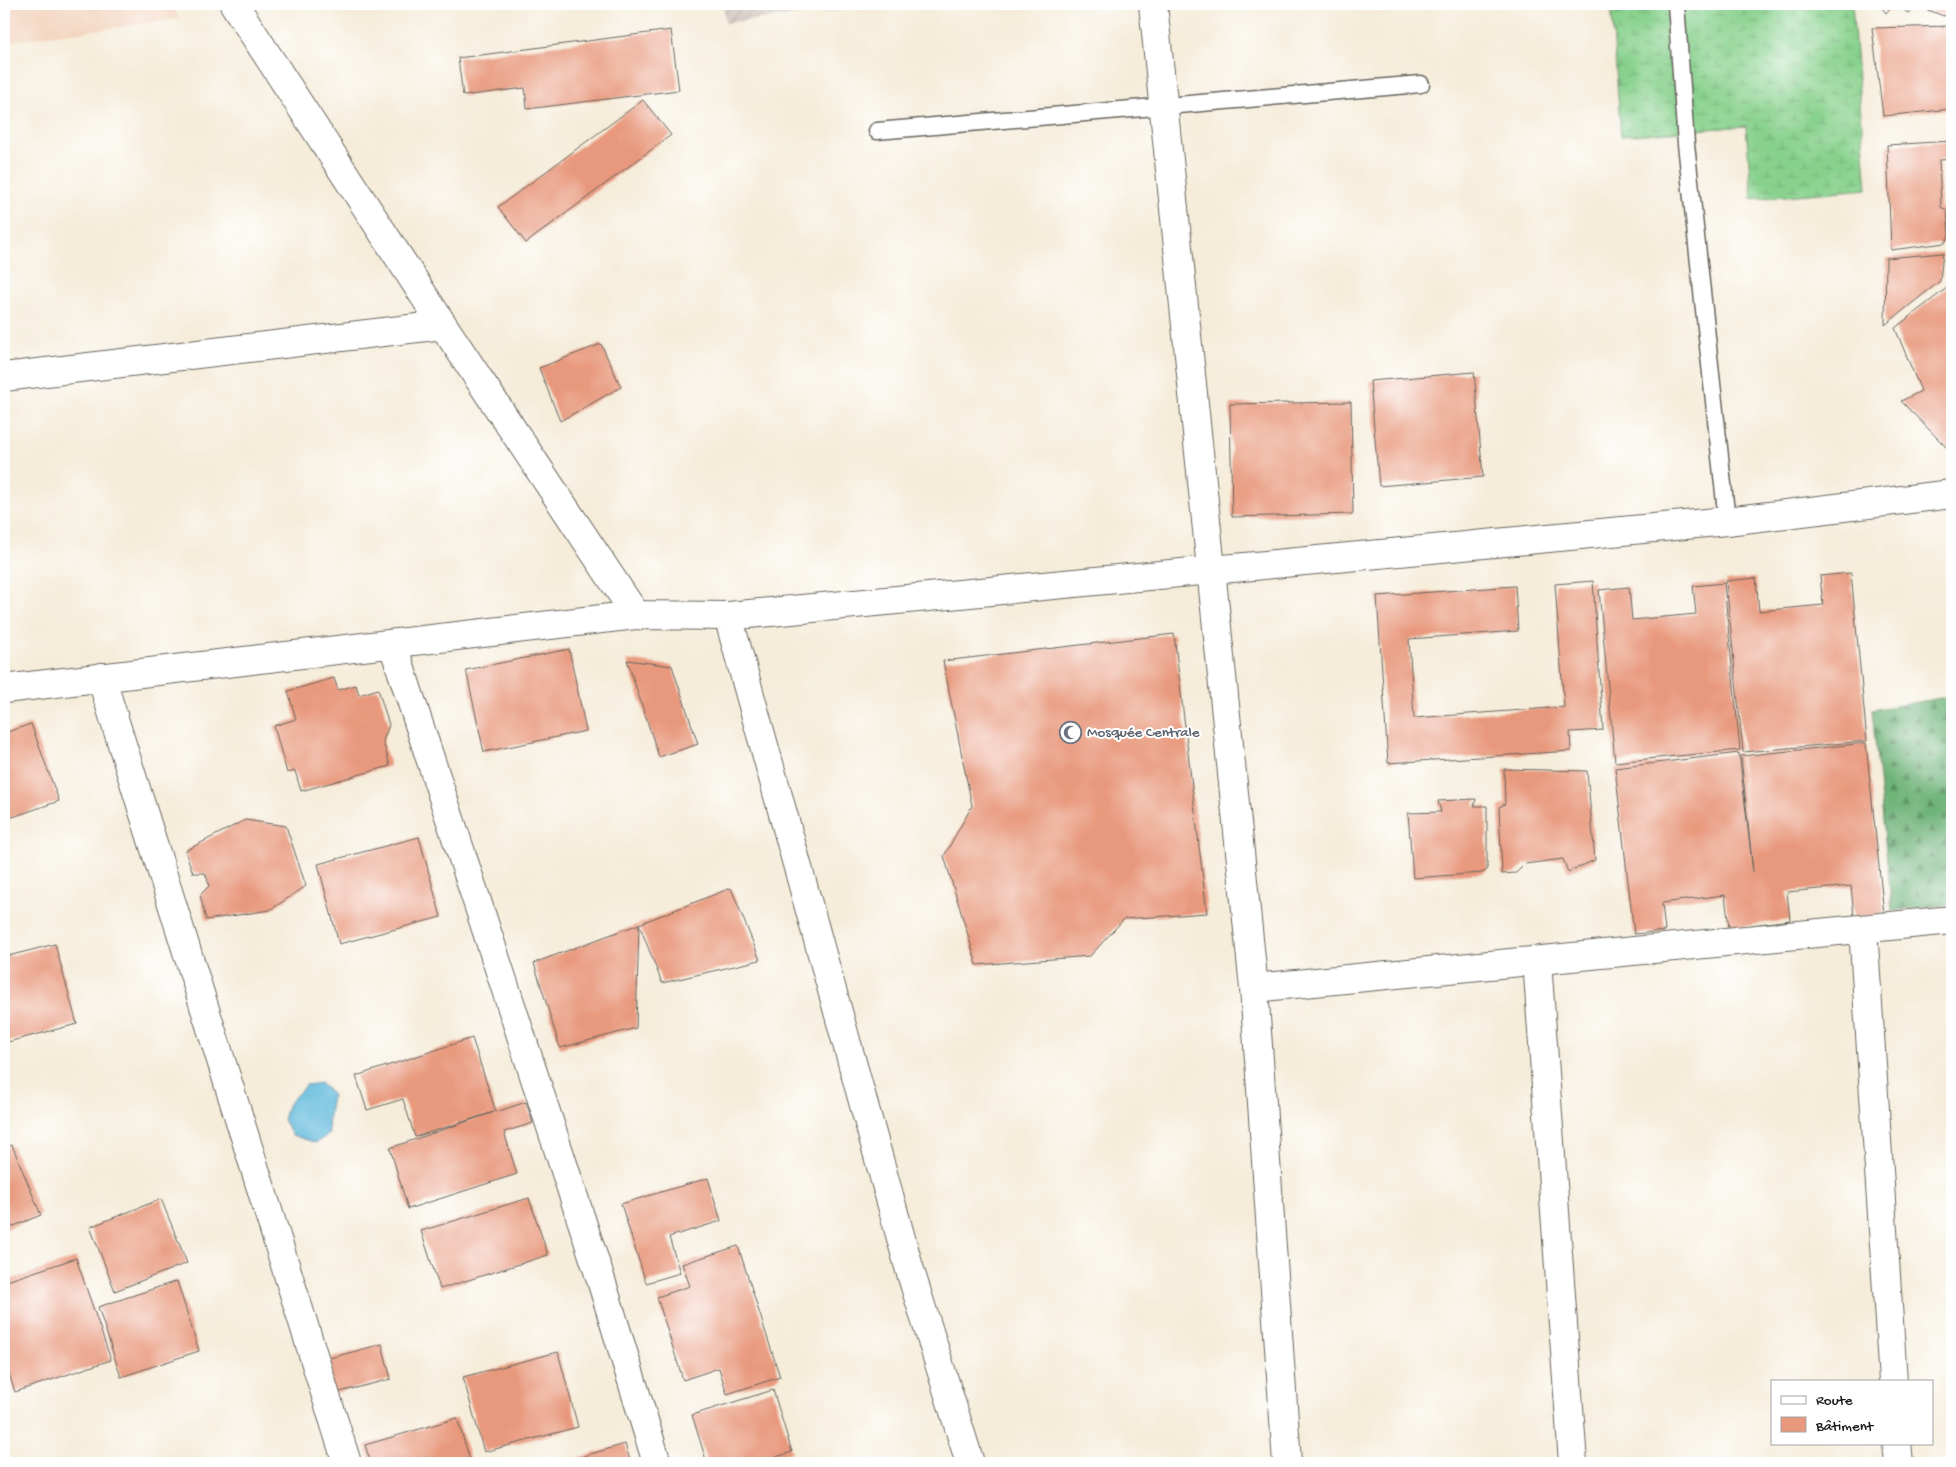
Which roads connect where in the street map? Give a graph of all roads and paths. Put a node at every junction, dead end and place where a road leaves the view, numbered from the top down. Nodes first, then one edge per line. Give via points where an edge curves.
1 (234, 4) edge
2 (1153, 4) edge
3 (1676, 4) edge
4 (1421, 84) dead end
5 (1165, 106) junction
6 (877, 131) dead end
7 (443, 325) junction
8 (4, 376) edge
9 (1952, 494) edge
10 (1727, 521) junction
11 (1210, 570) junction
12 (636, 615) junction
13 (728, 616) junction
14 (392, 645) junction
15 (101, 677) junction
16 (4, 689) edge
17 (1952, 920) edge
18 (1863, 929) junction
19 (1537, 961) junction
20 (1254, 988) junction
21 (1893, 1380) edge
22 (1898, 1444) edge
23 (347, 1463) edge
24 (657, 1463) edge
25 (970, 1463) edge
26 (1287, 1463) edge
27 (1573, 1463) edge
28 (1899, 1463) edge

1 - 7 street
2 - 5 street
3 - 10 lane via 1686,144
4 - 5 lane
5 - 6 lane
5 - 11 street
7 - 8 street
7 - 12 street
9 - 10 street
10 - 11 street
11 - 13 street
11 - 20 street
12 - 13 street
12 - 14 street
13 - 25 street via 909,1267
14 - 15 street
14 - 24 street via 601,1280
15 - 16 street
15 - 23 street
17 - 18 street
18 - 19 street
18 - 21 street
19 - 20 street
19 - 27 street
20 - 26 street
22 - 28 street

